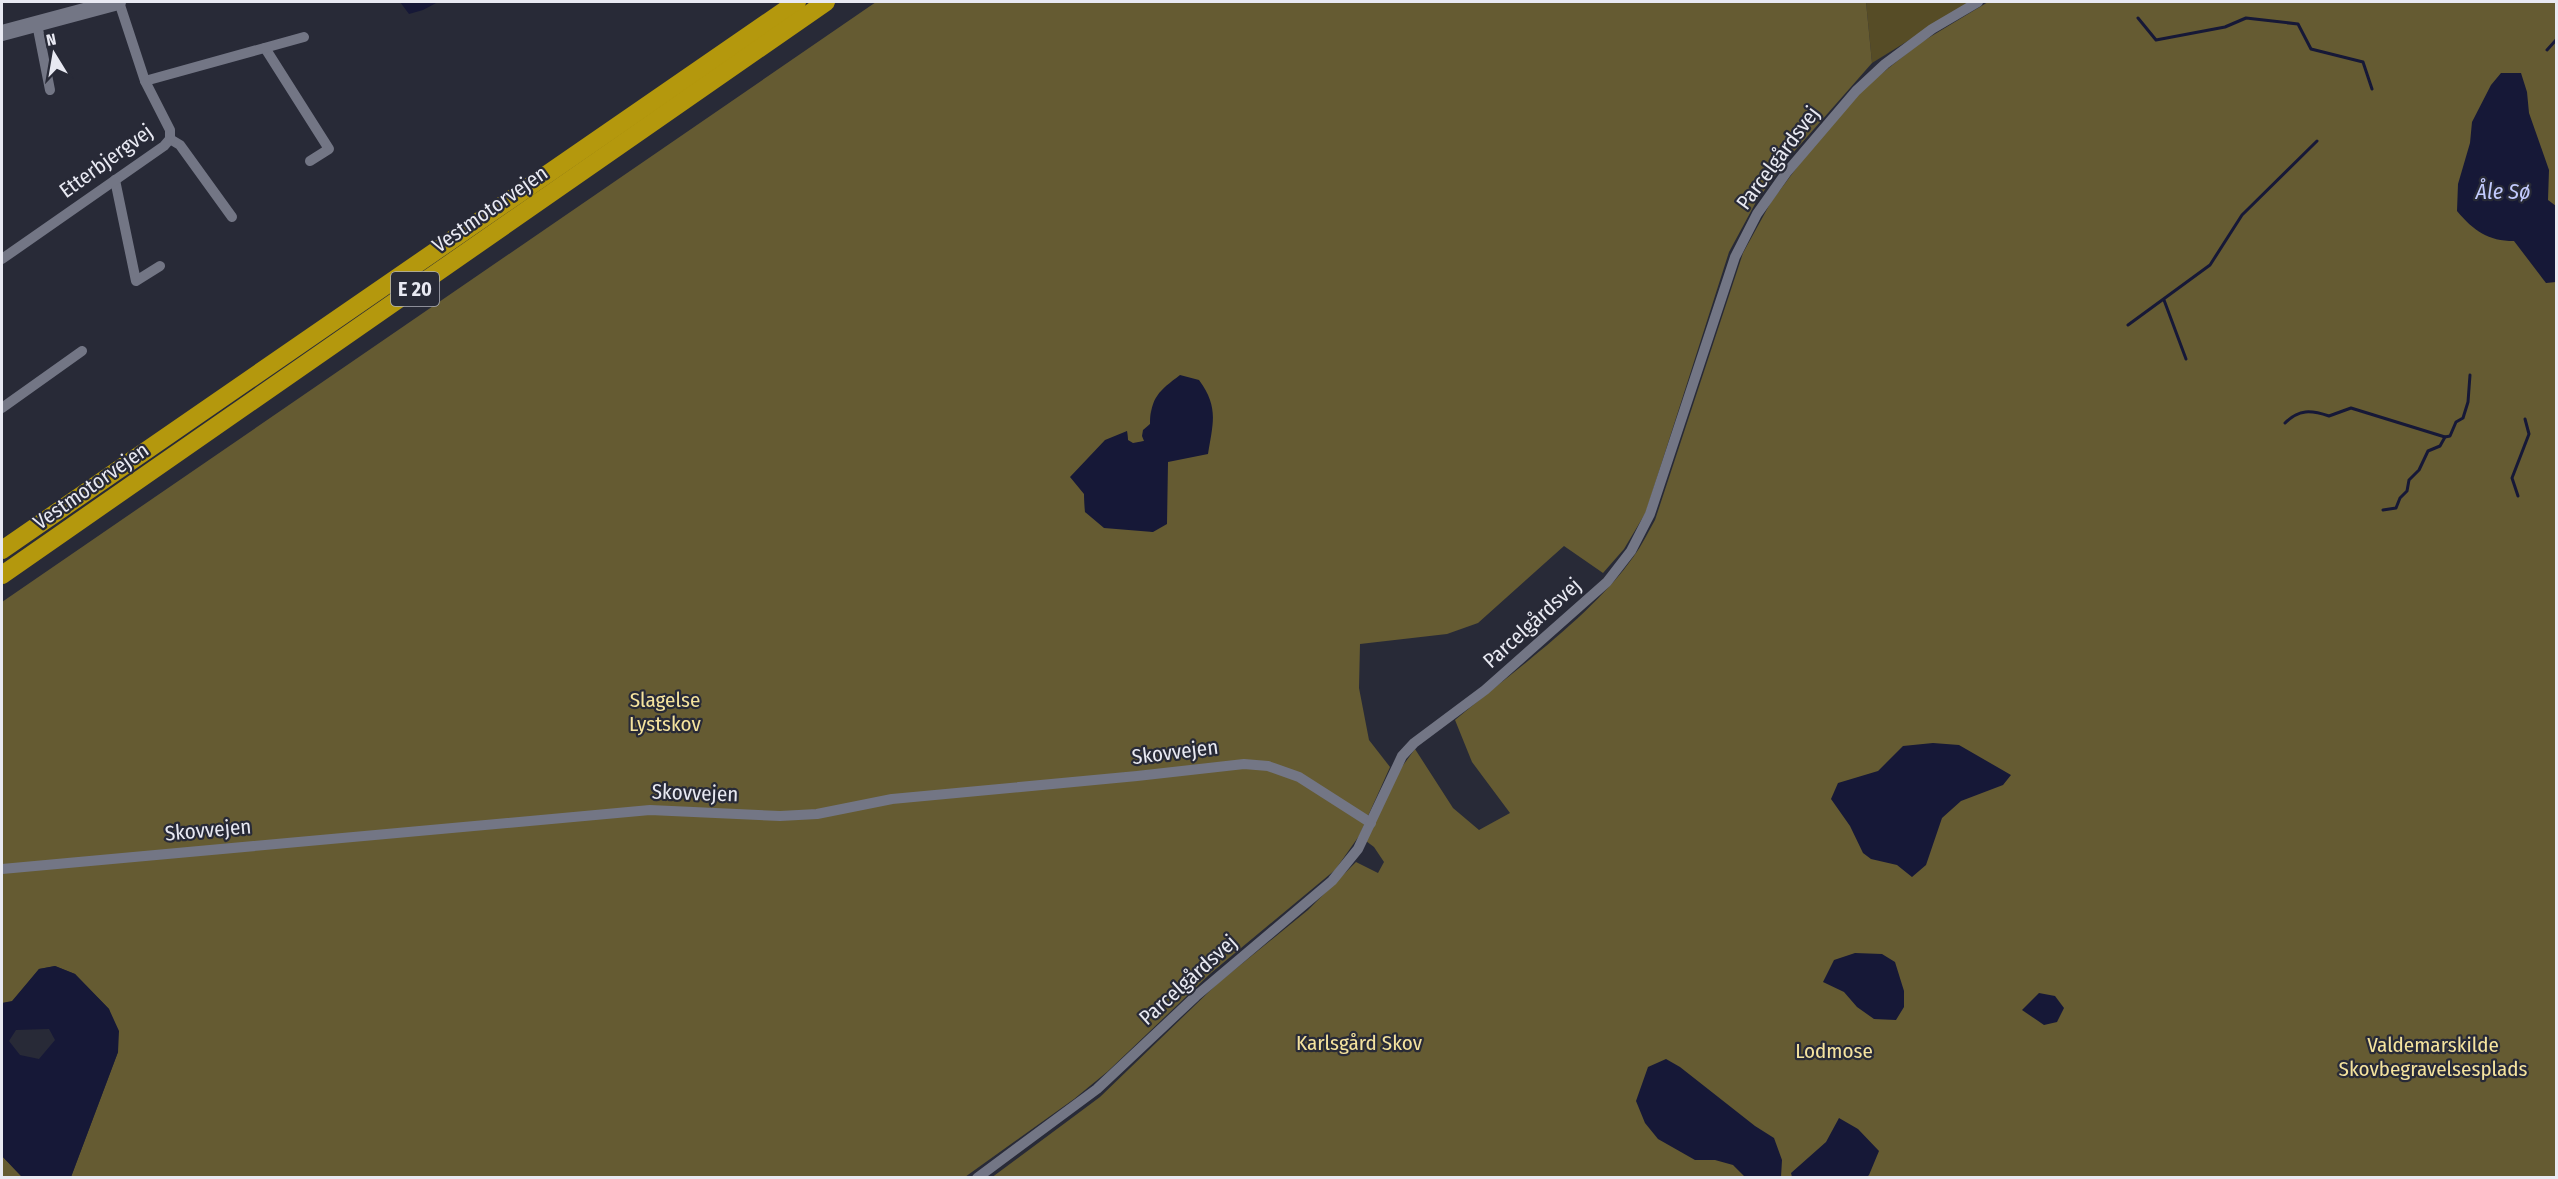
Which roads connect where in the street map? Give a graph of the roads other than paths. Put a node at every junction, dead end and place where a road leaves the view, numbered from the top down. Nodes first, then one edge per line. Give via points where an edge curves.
1 (118, 2) edge
2 (797, 2) edge
3 (826, 2) edge
4 (1978, 2) edge
5 (37, 24) junction
6 (2, 33) edge
7 (304, 37) dead end
8 (264, 48) junction
9 (145, 81) junction
10 (50, 90) dead end
11 (170, 139) junction
12 (310, 161) dead end
13 (115, 180) junction
14 (232, 217) dead end
15 (2, 259) edge
16 (160, 266) dead end
17 (82, 351) dead end
18 (2, 408) edge
19 (2, 550) edge
20 (2, 575) edge
21 (1371, 823) junction
22 (2, 869) edge
23 (977, 1178) edge

1 - 5 main road
1 - 9 street, Etterbjergvej
2 - 19 highway, Vestmotorvejen / E 20
3 - 20 highway, Vestmotorvejen / E 20
4 - 21 street, Parcelgårdsvej via 1884,64 1786,173 1757,214 1735,256 1650,514 1631,551 1608,582 1538,644 1414,743 1402,756
5 - 6 main road
5 - 10 street
7 - 8 street
8 - 9 street
8 - 12 street via 329,149
9 - 11 street, Etterbjergvej via 170,130
11 - 13 street, Etterbjergvej
11 - 14 street via 180,145
13 - 15 street, Etterbjergvej
13 - 16 street via 136,281
17 - 18 street
21 - 22 street, Skovvejen via 1299,777 1268,766 1244,764 892,799 817,814 650,810
21 - 23 street, Parcelgårdsvej via 1358,849 1332,881 1196,996 1097,1089

